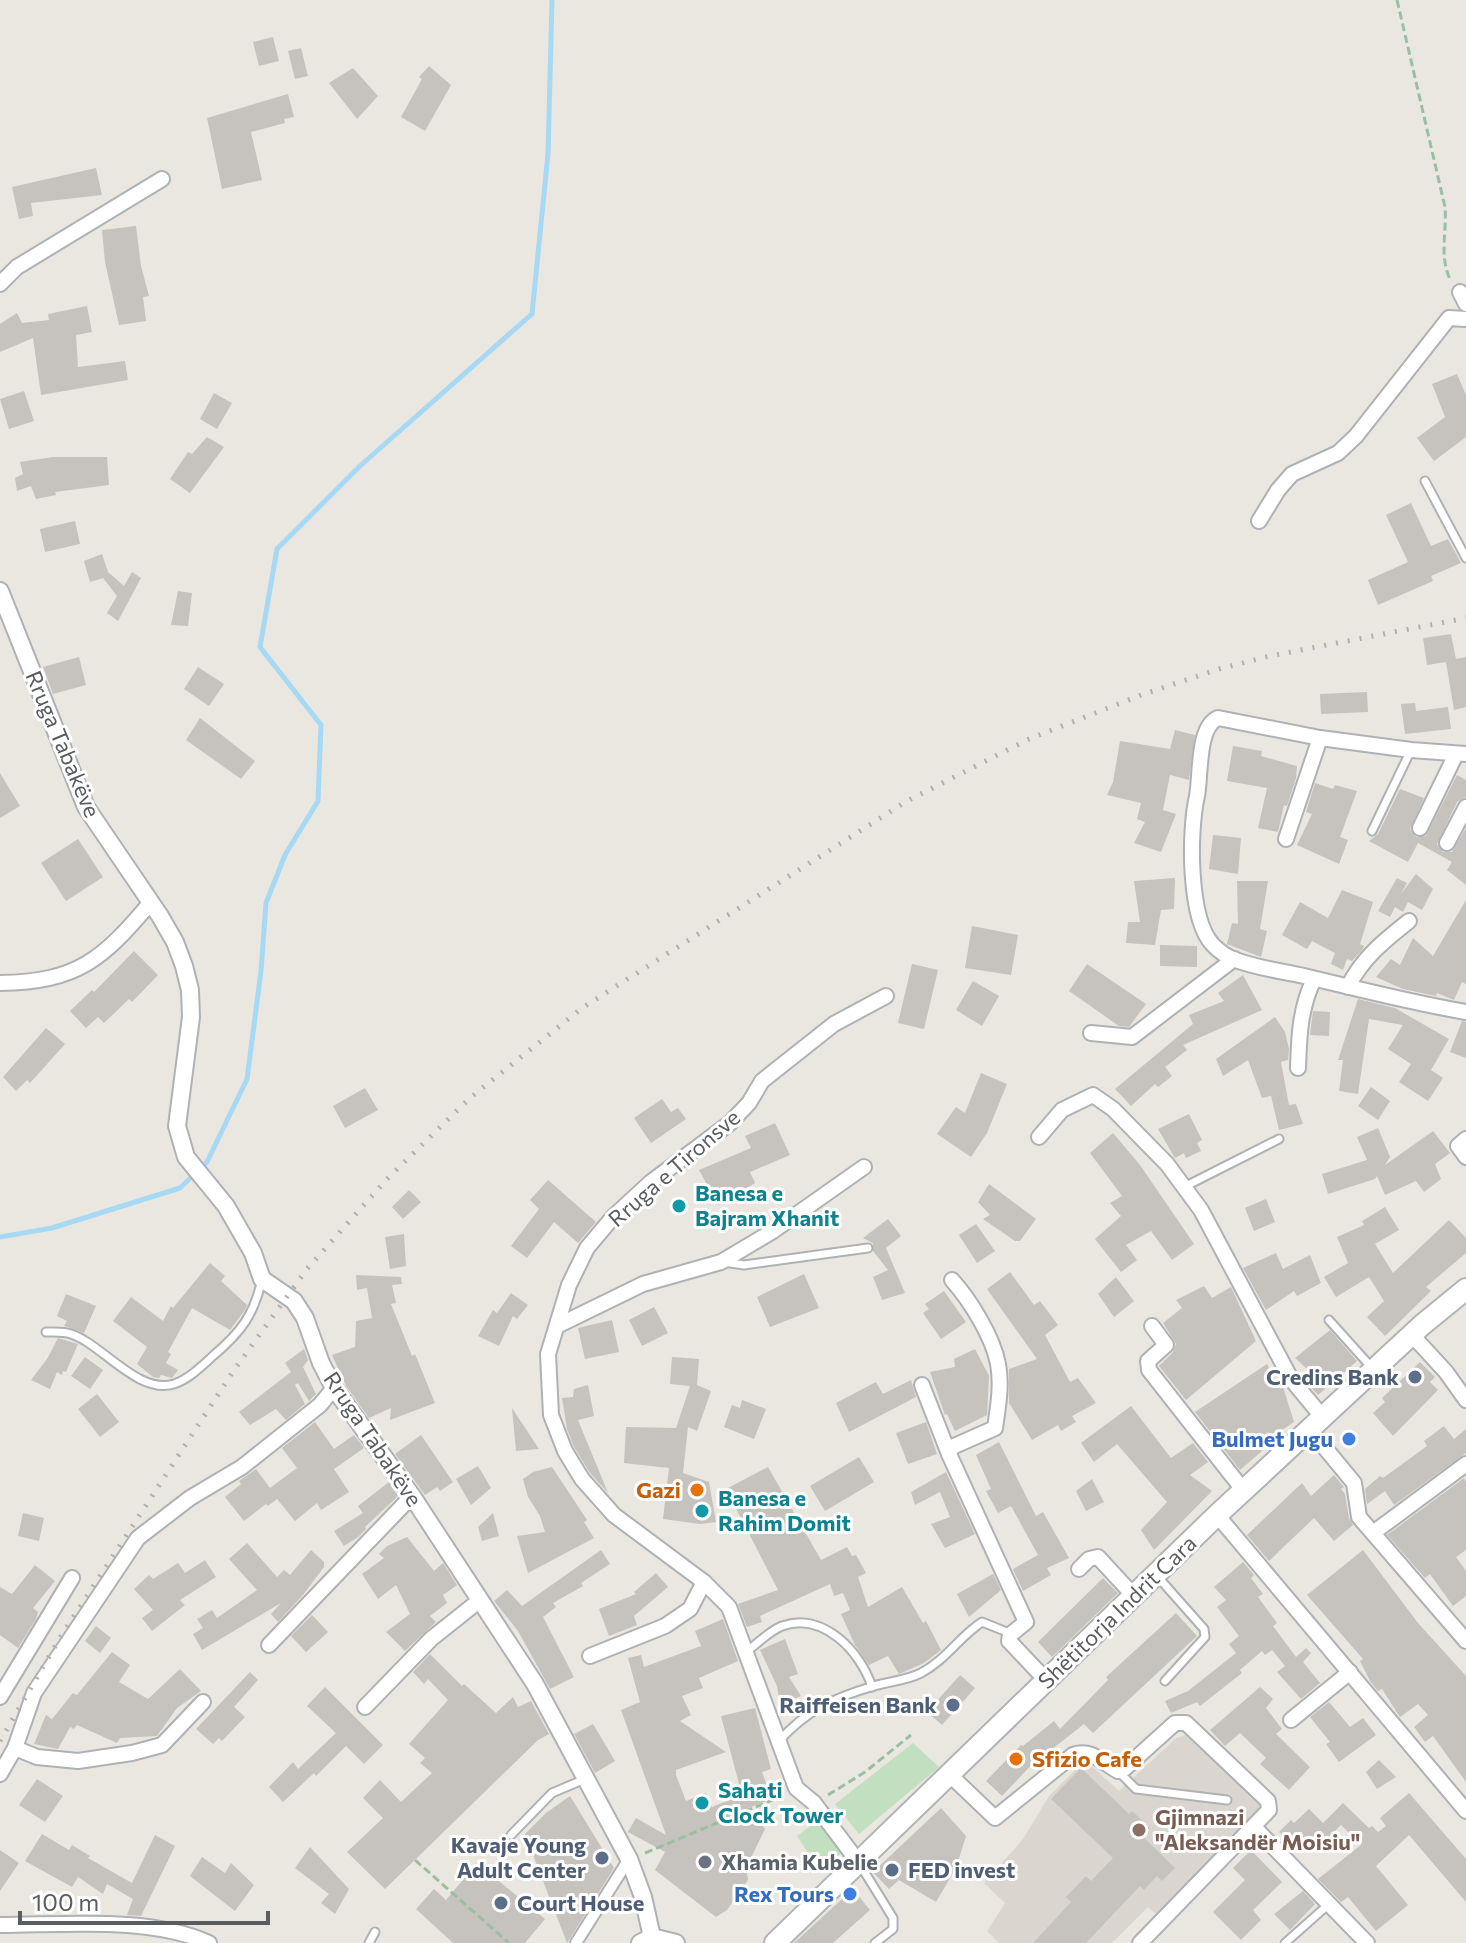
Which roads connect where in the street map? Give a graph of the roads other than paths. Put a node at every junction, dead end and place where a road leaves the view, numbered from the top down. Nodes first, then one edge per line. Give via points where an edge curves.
1 (162, 179) dead end
2 (0, 284) edge
3 (1466, 319) edge
4 (1425, 481) dead end
5 (1259, 521) dead end
6 (1466, 558) edge
7 (0, 591) edge
8 (1320, 738) junction
9 (1411, 750) junction
10 (1461, 754) edge
11 (1466, 807) edge
12 (1420, 828) dead end
13 (1372, 831) dead end
14 (1286, 839) dead end
15 (1447, 843) dead end
16 (151, 902) junction
17 (1409, 921) dead end
18 (1234, 959) junction
19 (1314, 979) junction
20 (0, 983) edge
21 (1348, 987) junction
22 (886, 996) dead end
23 (1466, 1012) edge
24 (1091, 1033) dead end
25 (1298, 1068) dead end
26 (1039, 1137) dead end
27 (1279, 1139) dead end
28 (1466, 1139) edge
29 (1466, 1157) edge
30 (864, 1167) dead end
31 (1184, 1187) junction
32 (868, 1248) dead end
33 (721, 1262) junction
34 (262, 1279) junction
35 (952, 1280) dead end
36 (1466, 1289) edge
37 (1329, 1320) dead end
38 (557, 1326) junction
39 (1152, 1326) dead end
40 (46, 1332) dead end
41 (1412, 1335) junction
42 (1374, 1370) junction
43 (922, 1385) dead end
44 (334, 1388) junction
45 (1466, 1400) edge
46 (1317, 1425) junction
47 (949, 1454) junction
48 (1466, 1464) edge
49 (1244, 1491) junction
50 (412, 1496) junction
51 (1217, 1515) junction
52 (1373, 1533) junction
53 (1079, 1569) dead end
54 (1156, 1575) junction
55 (72, 1578) dead end
56 (704, 1582) junction
57 (1134, 1596) junction
58 (480, 1600) junction
59 (1012, 1634) junction
60 (1466, 1641) edge
61 (269, 1645) dead end
62 (746, 1652) junction
63 (590, 1656) dead end
64 (1350, 1672) junction
65 (1046, 1680) junction
66 (1165, 1681) dead end
67 (872, 1687) junction
68 (0, 1697) edge
69 (203, 1702) dead end
70 (365, 1707) dead end
71 (1291, 1720) dead end
72 (778, 1741) junction
73 (15, 1748) junction
74 (1118, 1771) junction
75 (0, 1774) edge
76 (950, 1775) junction
77 (585, 1779) junction
78 (1227, 1800) dead end
79 (1466, 1811) edge
80 (1255, 1828) junction
81 (511, 1835) dead end
82 (629, 1859) junction
83 (859, 1863) junction
84 (1329, 1904) junction
85 (0, 1925) edge
86 (375, 1932) dead end
87 (646, 1940) edge
88 (204, 1942) edge
89 (369, 1943) edge
90 (576, 1943) edge
91 (676, 1943) edge
92 (775, 1943) edge
93 (875, 1943) edge
94 (1140, 1943) edge
95 (1285, 1943) edge
96 (1367, 1943) edge

1 - 2 street via 17,267
3 - 5 street via 1449,318 1356,436 1338,453 1292,474
4 - 6 lane
7 - 16 street, Rruga Tabakëve via 86,807
8 - 9 street
8 - 14 street
8 - 18 street via 1223,718 1207,727 1190,849 1201,921 1210,941
9 - 10 street
9 - 13 lane
10 - 12 street
11 - 15 street
16 - 20 street via 114,944 80,969 42,981
16 - 34 street, Rruga Tabakëve via 175,942 190,990 177,1126 180,1142 190,1163 226,1206
17 - 21 street via 1377,947
18 - 19 street
18 - 24 street via 1132,1037
19 - 21 street
19 - 25 street via 1299,1024
21 - 23 street
22 - 38 street, Rruga e Tironsve via 834,1024 762,1081 730,1123 613,1217 587,1248
26 - 31 street via 1062,1110 1093,1095 1113,1109
27 - 31 lane
28 - 29 street via 1458,1146
30 - 33 street
31 - 46 street
32 - 33 lane via 744,1265
33 - 38 street via 643,1284
34 - 40 lane via 256,1306 236,1336 176,1383 149,1382 70,1333
34 - 44 street, Rruga Tabakëve via 294,1301
35 - 47 street via 972,1302 998,1362 1000,1394 995,1428 952,1447
36 - 41 main road, Shëtitorja Indrit Cara
37 - 42 lane
38 - 56 street, Rruga e Tironsve via 548,1354 551,1415 565,1451 614,1515
39 - 49 street via 1166,1345 1148,1361 1149,1370
41 - 42 main road, Shëtitorja Indrit Cara
41 - 45 street
42 - 46 main road, Shëtitorja Indrit Cara
43 - 47 street
44 - 50 street, Rruga Tabakëve
44 - 73 street via 242,1467 138,1538 34,1693
46 - 49 main road, Shëtitorja Indrit Cara
46 - 52 street via 1354,1483 1359,1517
47 - 59 street via 1026,1622
48 - 52 street
49 - 51 main road, Shëtitorja Indrit Cara
50 - 58 street, Rruga Tabakëve
50 - 61 street
51 - 54 main road, Shëtitorja Indrit Cara
51 - 64 street
52 - 60 street
53 - 57 street via 1098,1557
54 - 57 main road, Shëtitorja Indrit Cara
54 - 66 lane via 1204,1629 1205,1637
55 - 68 street
56 - 62 street, Rruga e Tironsve via 729,1607
56 - 63 street via 690,1609 665,1626
57 - 65 main road, Shëtitorja Indrit Cara
58 - 70 street via 431,1639
58 - 77 street, Rruga Tabakëve via 535,1684
59 - 65 street via 1011,1646
59 - 67 lane via 982,1622 922,1672
62 - 67 lane via 781,1627 815,1626 845,1640
62 - 72 street, Rruga e Tironsve
64 - 71 street
64 - 79 street
65 - 76 main road, Shëtitorja Indrit Cara
67 - 72 lane via 805,1715
69 - 73 street via 162,1745 132,1753 78,1761 37,1757
72 - 83 street, Rruga e Tironsve via 796,1788 814,1803
73 - 75 street
74 - 76 street via 1090,1753 1073,1755 995,1818
74 - 78 lane via 1136,1789
74 - 80 street via 1175,1723 1186,1723 1268,1801 1269,1810
76 - 83 main road, Shëtitorja Indrit Cara
77 - 81 lane via 552,1793
77 - 82 street, Rruga Tabakëve
80 - 84 street
80 - 94 street
82 - 87 street, Rruga Tabakëve via 643,1897
82 - 90 street
83 - 92 main road, Shëtitorja Indrit Cara
83 - 93 lane via 893,1918 893,1929
84 - 95 lane
84 - 96 street
85 - 88 street via 125,1925
86 - 89 lane
87 - 91 street

